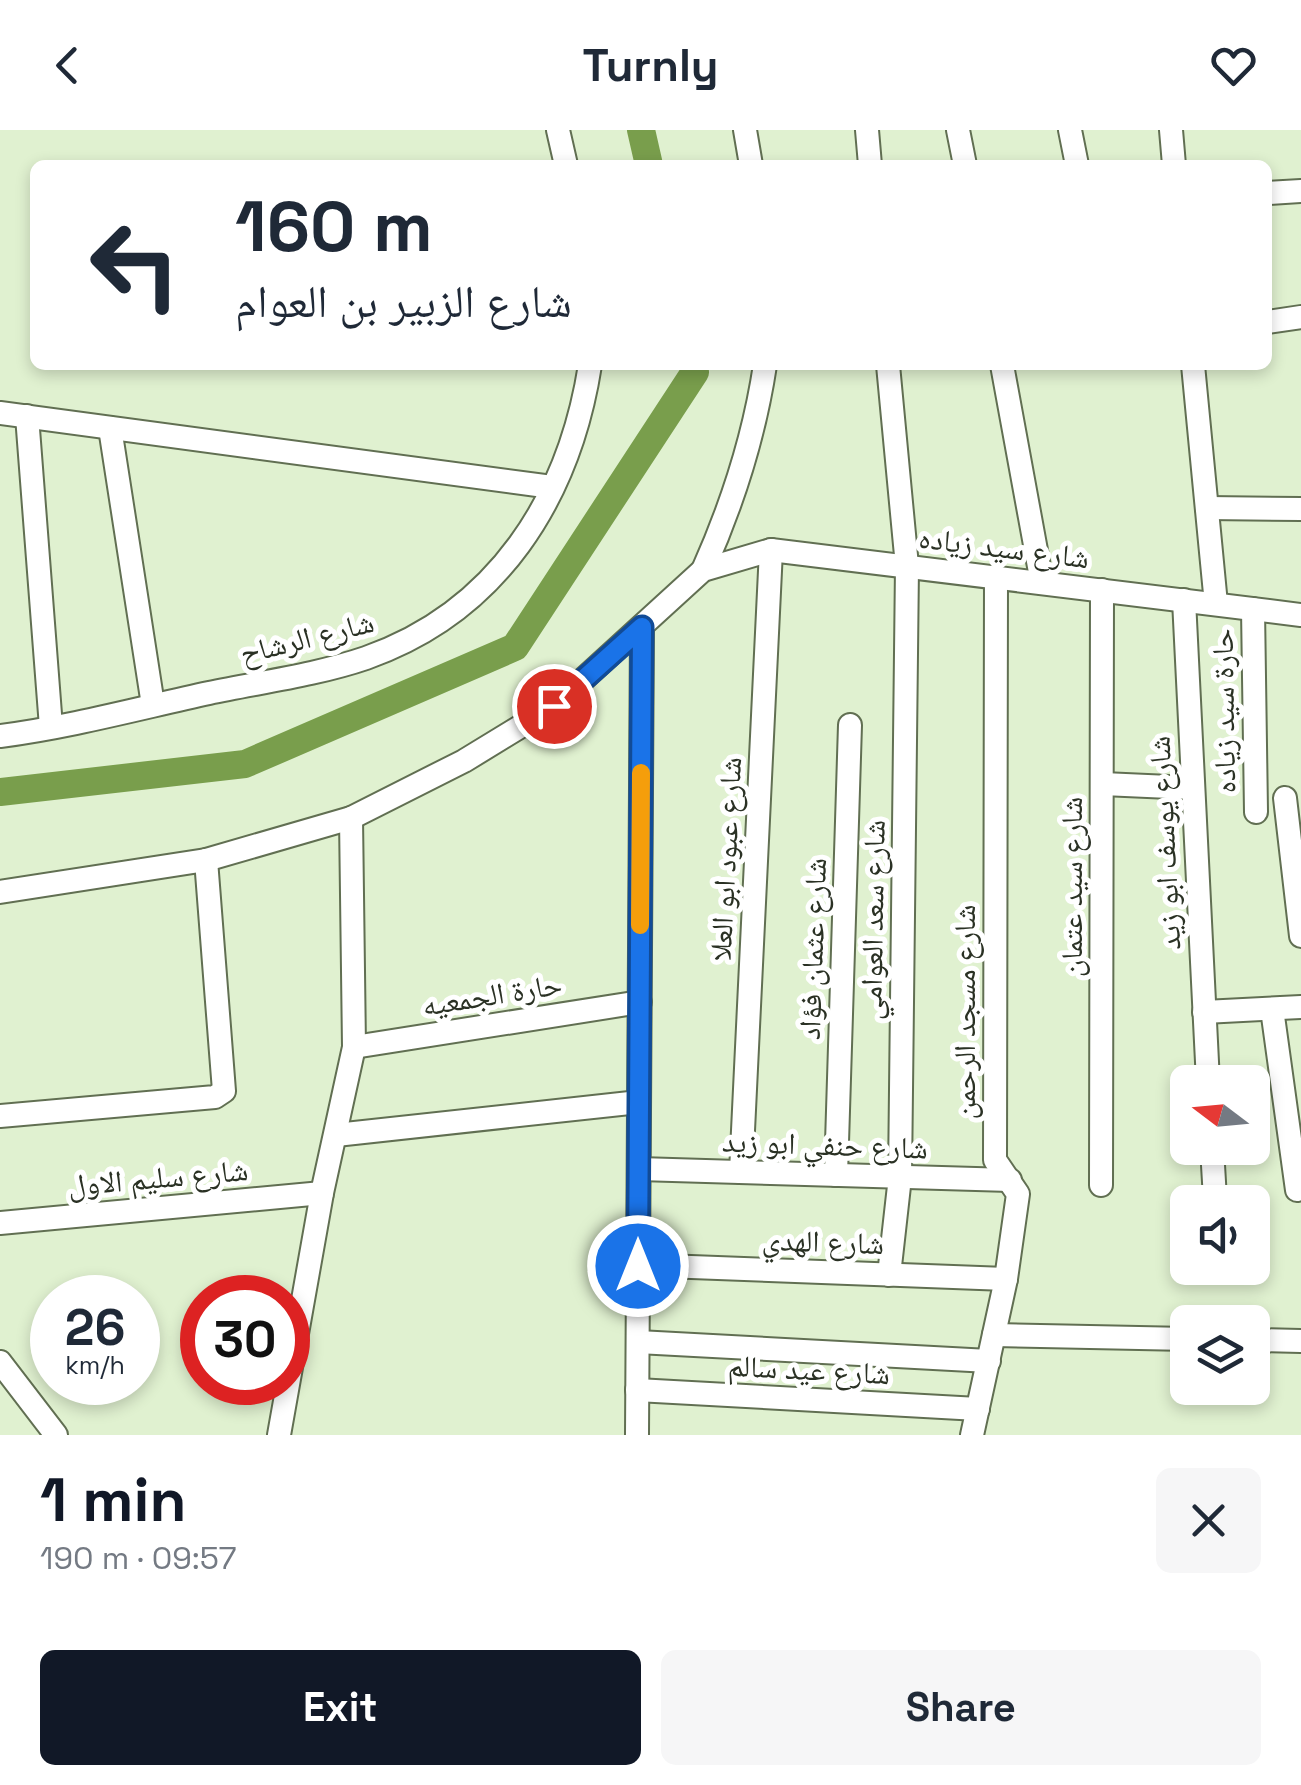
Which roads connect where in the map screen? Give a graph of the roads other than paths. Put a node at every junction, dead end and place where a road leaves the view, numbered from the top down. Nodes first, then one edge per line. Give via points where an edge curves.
1 (558, 130) edge
2 (745, 130) edge
3 (867, 130) edge
4 (958, 130) edge
5 (1070, 130) edge
6 (1170, 130) edge
7 (565, 160) edge
8 (750, 160) edge
9 (870, 160) edge
10 (964, 160) edge
11 (1076, 160) edge
12 (1173, 160) edge
13 (1301, 191) edge
14 (1272, 193) edge
15 (1301, 317) edge
16 (1272, 321) edge
17 (589, 370) edge
18 (764, 370) edge
19 (888, 370) edge
20 (1003, 370) edge
21 (1193, 370) edge
22 (0, 413) edge
23 (27, 416) junction
24 (110, 428) junction
25 (552, 487) junction
26 (1206, 508) junction
27 (1301, 510) edge
28 (771, 550) junction
29 (906, 566) junction
30 (703, 570) junction
31 (996, 577) junction
32 (1042, 583) junction
33 (1102, 590) junction
34 (1184, 600) junction
35 (1216, 604) junction
36 (1253, 609) junction
37 (1301, 615) edge
38 (642, 627) junction
39 (153, 705) junction
40 (850, 726) dead end
41 (51, 727) junction
42 (0, 736) edge
43 (1103, 784) junction
44 (1192, 788) junction
45 (1285, 798) dead end
46 (1256, 812) dead end
47 (351, 818) junction
48 (206, 860) junction
49 (0, 892) edge
50 (1301, 936) edge
51 (640, 1002) junction
52 (1301, 1007) edge
53 (1272, 1009) junction
54 (1204, 1012) junction
55 (354, 1047) junction
56 (1207, 1065) edge
57 (639, 1102) junction
58 (0, 1116) edge
59 (336, 1135) junction
60 (639, 1169) junction
61 (741, 1172) junction
62 (836, 1175) junction
63 (900, 1177) junction
64 (1010, 1180) junction
65 (1101, 1185) dead end
66 (1297, 1190) dead end
67 (322, 1193) junction
68 (0, 1223) edge
69 (638, 1266) junction
70 (889, 1274) junction
71 (1006, 1279) junction
72 (994, 1336) junction
73 (1170, 1339) edge
74 (1270, 1340) edge
75 (1301, 1340) edge
76 (638, 1342) junction
77 (988, 1361) junction
78 (0, 1362) edge
79 (637, 1390) junction
80 (978, 1409) junction
81 (45, 1432) edge
82 (279, 1435) edge
83 (637, 1435) edge
84 (972, 1435) edge

1 - 7 street
2 - 8 street
3 - 9 street
4 - 10 street
5 - 11 street
6 - 12 street
13 - 14 street
15 - 16 street
17 - 25 street, شارع الرشاح
18 - 30 street via 738,488
19 - 29 street, شارع سعد العوامي
20 - 32 street
21 - 26 street
22 - 23 street
23 - 24 street
23 - 41 street
24 - 25 street
24 - 39 street
25 - 39 street, شارع الرشاح via 513,555 468,603 426,633 346,664
26 - 27 street
26 - 35 street
28 - 29 street, شارع سيد زياده
28 - 30 street, شارع سيد زياده
28 - 61 street, شارع عبود ابو العلا
29 - 31 street, شارع سيد زياده
29 - 63 street, شارع سعد العوامي
30 - 38 street
31 - 32 street, شارع سيد زياده
31 - 64 street, شارع مسجد الرحمن via 995,1160
32 - 33 street, شارع سيد زياده
33 - 34 street, شارع سيد زياده
33 - 43 street, شارع سيد عتمان
34 - 35 street, شارع سيد زياده
34 - 44 street, شارع يوسف ابو زيد
35 - 36 street, شارع سيد زياده
36 - 37 street, شارع سيد زياده
36 - 46 street, حارة سيد زياده
38 - 47 street via 554,706
38 - 51 street
39 - 41 street, شارع الرشاح
40 - 62 street, شارع عثمان فؤاد
41 - 42 street, شارع الرشاح
43 - 44 street
43 - 65 street, شارع سيد عتمان
44 - 54 street, شارع يوسف ابو زيد
45 - 50 street
47 - 48 street
47 - 55 street
48 - 49 street
48 - 58 street via 224,1091 215,1098
51 - 55 street, حارة الجمعيه
51 - 57 street
52 - 53 street
53 - 54 street
53 - 66 street
54 - 56 street, شارع يوسف ابو زيد
55 - 59 street
57 - 59 street
57 - 60 street
59 - 67 street
60 - 61 street, شارع حنفي ابو زيد
60 - 69 street
61 - 62 street, شارع حنفي ابو زيد
62 - 63 street, شارع حنفي ابو زيد
63 - 64 street, شارع حنفي ابو زيد
63 - 70 street, شارع سعد العوامي
64 - 71 street, شارع مسجد الرحمن via 1018,1194
67 - 68 street, شارع سليم الاول
67 - 82 street
69 - 70 street, شارع الهدي
69 - 76 street
70 - 71 street, شارع الهدي
71 - 72 street, شارع مسجد الرحمن
72 - 73 street
72 - 77 street, شارع مسجد الرحمن
74 - 75 street
76 - 77 street
76 - 79 street
77 - 80 street, شارع مسجد الرحمن
78 - 81 street
79 - 80 street, شارع عيد سالم
79 - 83 street
80 - 84 street, شارع مسجد الرحمن

